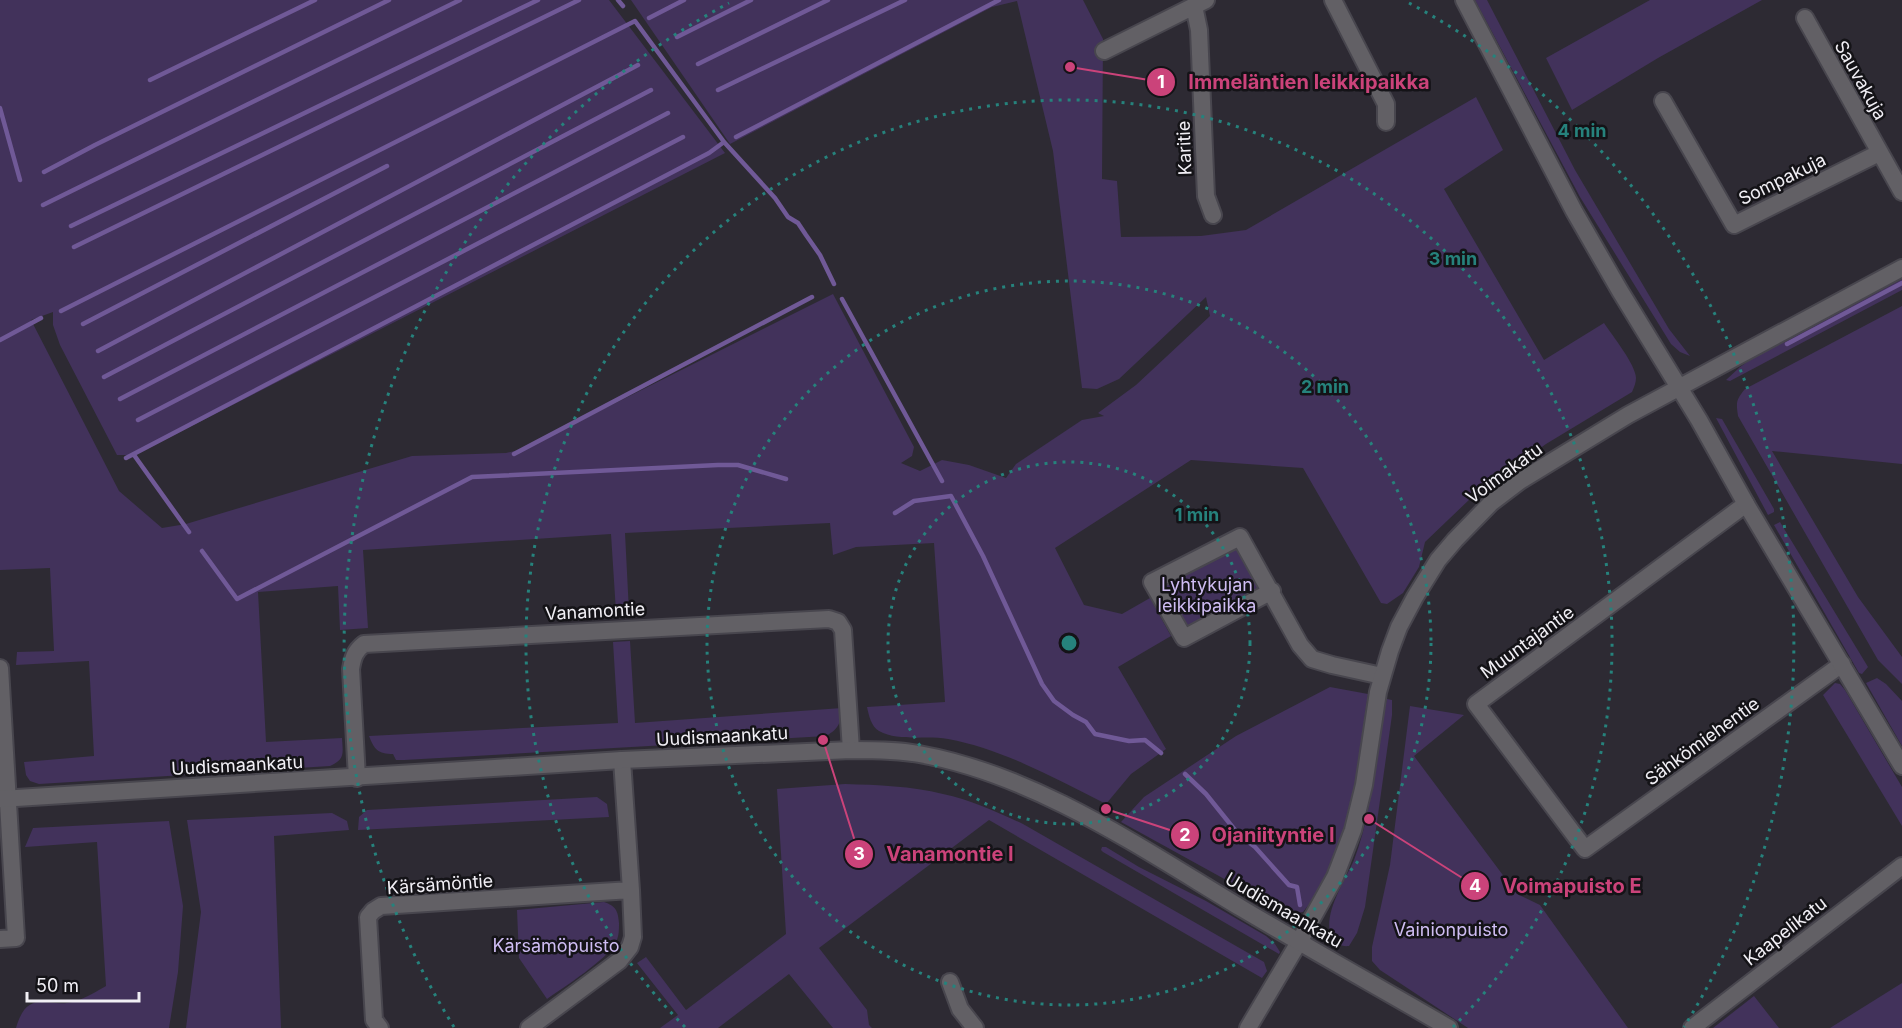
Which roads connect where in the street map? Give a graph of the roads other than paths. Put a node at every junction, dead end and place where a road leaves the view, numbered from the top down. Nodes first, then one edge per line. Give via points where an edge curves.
1 (1333, 0) edge
2 (1464, 0) edge
3 (1200, 3) edge
4 (1804, 18) dead end
5 (1104, 51) dead end
6 (1664, 101) dead end
7 (1386, 122) dead end
8 (1879, 153) junction
9 (1902, 192) edge
10 (1213, 215) dead end
11 (1902, 268) edge
12 (1679, 388) junction
13 (1746, 504) junction
14 (1272, 591) junction
15 (1842, 664) junction
16 (0, 668) edge
17 (1382, 676) junction
18 (851, 750) junction
19 (622, 760) junction
20 (1902, 766) edge
21 (357, 778) junction
22 (4, 799) edge
23 (1585, 849) joint
24 (1902, 866) edge
25 (631, 890) junction
26 (0, 939) edge
27 (1299, 942) junction
28 (950, 982) dead end
29 (380, 1028) edge
30 (529, 1028) edge
31 (975, 1028) edge
32 (1248, 1028) edge
33 (1449, 1028) edge
34 (1692, 1028) edge

1 - 7 street via 1386,104
2 - 12 street via 1575,211
3 - 5 street
3 - 10 street, Karitie via 1206,196
4 - 8 street, Sauvakuja
6 - 8 street, Sompakuja via 1734,225
8 - 9 street, Sauvakuja
11 - 12 street, Voimakatu
12 - 13 street
12 - 17 street, Voimakatu via 1520,481 1472,521 1438,560 1415,597 1399,627
13 - 15 street
13 - 23 street, Muuntajantie via 1476,704
14 - 14 street via 1238,537 1152,582 1185,638
14 - 17 street via 1300,645 1312,659
15 - 20 street
15 - 23 street, Sähkömiehentie
16 - 22 street
17 - 27 street, Voimakatu via 1353,830 1335,877
18 - 19 street, Uudismaankatu
18 - 21 street, Vanamontie via 843,630 838,622 829,619 388,642 364,644 353,658
18 - 27 street, Uudismaankatu via 917,754 964,764 1012,782 1108,828
19 - 21 street, Uudismaankatu
19 - 25 street
21 - 22 street, Uudismaankatu
22 - 26 street via 16,938
24 - 34 street, Kaapelikatu
25 - 29 street, Kärsämöntie via 381,906 368,917 374,1020
25 - 30 street via 633,936 626,953
27 - 32 street, Voimakatu
27 - 33 street, Uudismaankatu
28 - 31 street via 960,1009

